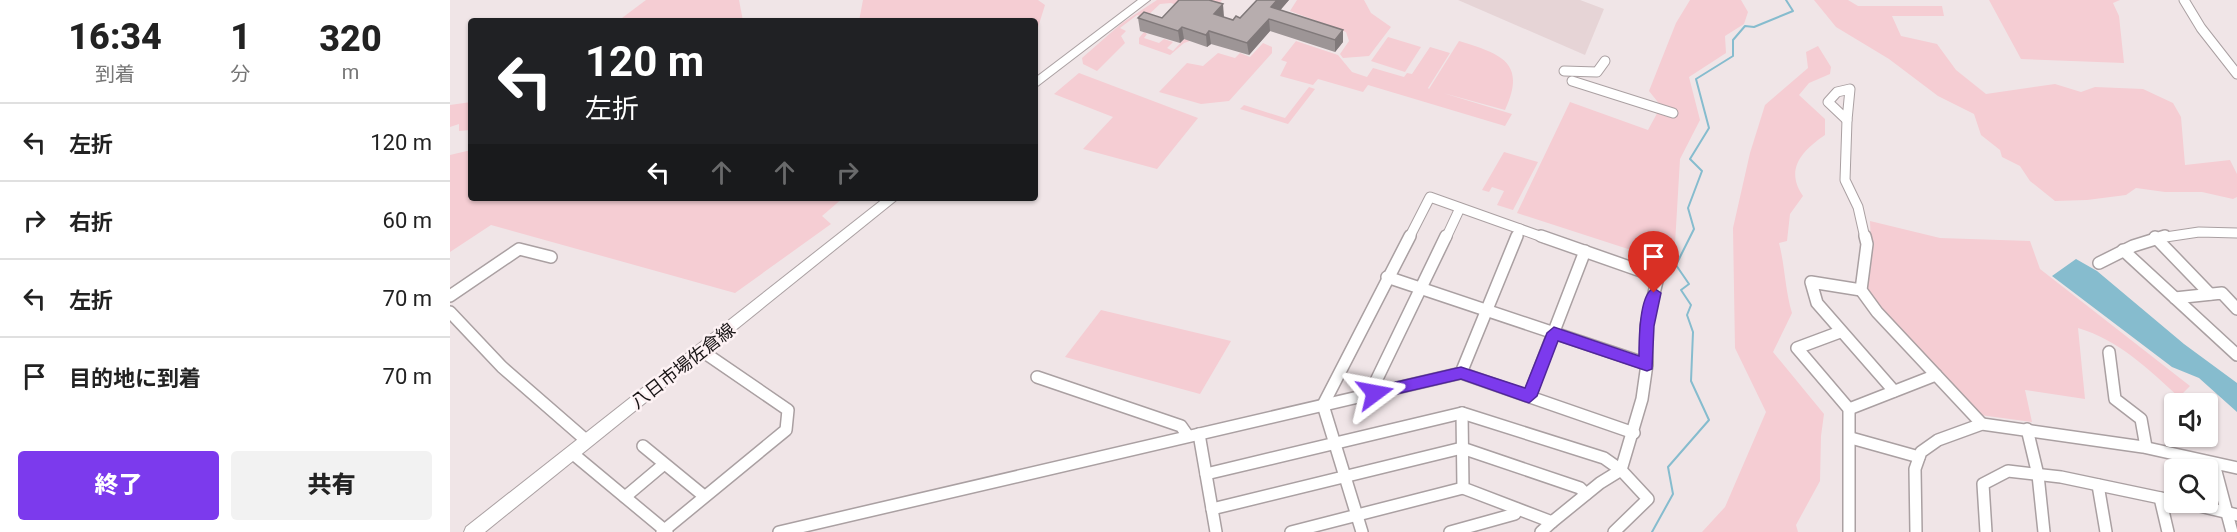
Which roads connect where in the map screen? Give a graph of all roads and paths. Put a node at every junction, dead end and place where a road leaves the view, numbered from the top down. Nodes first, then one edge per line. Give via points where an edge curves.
1 (1145, 0) edge
2 (2184, 0) edge
3 (1605, 61) dead end
4 (1564, 71) dead end
5 (2237, 74) edge
6 (1572, 81) dead end
7 (1038, 82) edge
8 (1673, 113) dead end
9 (1847, 120) dead end
10 (889, 201) edge
11 (1460, 208) junction
12 (1520, 229) junction
13 (2237, 233) edge
14 (2155, 237) junction
15 (2123, 249) junction
16 (1585, 251) junction
17 (551, 257) dead end
18 (2099, 263) dead end
19 (1387, 277) junction
20 (1420, 288) junction
21 (1862, 290) junction
22 (2210, 294) junction
23 (450, 296) edge
24 (2175, 298) junction
25 (2237, 309) edge
26 (1485, 310) junction
27 (450, 312) edge
28 (1840, 332) junction
29 (1554, 333) junction
30 (702, 351) junction
31 (2109, 352) dead end
32 (2237, 355) edge
33 (1647, 364) junction
34 (1461, 373) junction
35 (1936, 375) junction
36 (1037, 377) dead end
37 (1894, 391) junction
38 (1375, 393) junction
39 (1529, 396) junction
40 (1323, 405) junction
41 (1850, 409) junction
42 (1462, 413) junction
43 (1982, 423) junction
44 (2027, 429) junction
45 (1634, 433) junction
46 (1193, 435) junction
47 (1851, 438) junction
48 (587, 441) junction
49 (1334, 442) junction
50 (643, 446) dead end
51 (1462, 447) junction
52 (2146, 447) junction
53 (572, 453) junction
54 (1919, 457) junction
55 (2194, 459) edge
56 (663, 465) junction
57 (2218, 465) edge
58 (2237, 468) edge
59 (1621, 470) junction
60 (1206, 474) junction
61 (2038, 475) junction
62 (2218, 475) edge
63 (1346, 477) junction
64 (2098, 485) junction
65 (1463, 488) junction
66 (1587, 494) junction
67 (625, 496) junction
68 (704, 496) junction
69 (2160, 498) junction
70 (2164, 499) edge
71 (1212, 509) junction
72 (1517, 509) junction
73 (2232, 513) edge
74 (1358, 515) junction
75 (1552, 522) junction
76 (665, 531) edge
77 (472, 532) edge
78 (779, 532) edge
79 (1216, 532) edge
80 (1291, 532) edge
81 (1362, 532) edge
82 (1450, 532) edge
83 (1541, 532) edge
84 (1614, 532) edge
85 (1849, 532) edge
86 (1916, 532) edge
87 (1986, 532) edge
88 (2044, 532) edge
89 (2106, 532) edge
90 (2168, 532) edge
91 (2232, 532) edge

1 - 7 main road
2 - 5 street
3 - 4 street via 1598,72
6 - 8 street
9 - 21 street via 1845,180 1858,207 1868,244
10 - 30 main road, 八日市場佐倉線
11 - 12 street
11 - 19 street via 1430,198
11 - 20 street
12 - 16 street
12 - 26 street
13 - 14 street via 2204,230
14 - 15 street
14 - 22 street
15 - 18 street
15 - 24 street
16 - 29 street
16 - 33 street via 1658,277 1646,326
17 - 23 street via 519,249
19 - 20 street
19 - 40 street
20 - 26 street
20 - 38 street via 1375,383
21 - 28 street via 1811,282 1817,303
21 - 35 street via 1877,312
22 - 24 street
22 - 25 street via 2222,293
24 - 32 street
26 - 29 street
26 - 34 street
27 - 48 street via 502,367
28 - 37 street
28 - 41 street via 1797,348
29 - 33 street
29 - 39 street
30 - 48 main road, 八日市場佐倉線
30 - 68 street via 789,414 786,430
31 - 52 street via 2115,399 2141,419
33 - 45 street
34 - 38 street
34 - 39 street
35 - 37 street
35 - 43 street
36 - 46 street via 1181,426
37 - 41 street
38 - 40 street
39 - 45 street
40 - 46 street
40 - 49 street
41 - 47 street
42 - 49 street
42 - 51 street
42 - 59 street via 1604,458
43 - 44 street
43 - 54 street via 1925,446
44 - 52 street
44 - 61 street
45 - 59 street
46 - 60 street
46 - 78 street
47 - 54 street
47 - 85 street
48 - 53 main road, 八日市場佐倉線
49 - 60 street
49 - 63 street
50 - 56 street
51 - 63 street
51 - 65 street
51 - 66 street
52 - 55 street
53 - 67 street
53 - 77 main road, 八日市場佐倉線
54 - 86 street via 1915,469
56 - 67 street
56 - 68 street
57 - 58 street
59 - 66 street
59 - 84 street via 1648,499
60 - 71 street
61 - 64 street
61 - 87 street via 2008,471 1987,481 1982,494
61 - 88 street
62 - 73 street
63 - 71 street
63 - 74 street
64 - 69 street
64 - 89 street
65 - 72 street
65 - 74 street
66 - 75 street
67 - 76 street
68 - 76 street
69 - 70 street
69 - 90 street
71 - 79 street
72 - 75 street
72 - 82 street via 1515,514
73 - 91 street
74 - 80 street
74 - 81 street
75 - 83 street

